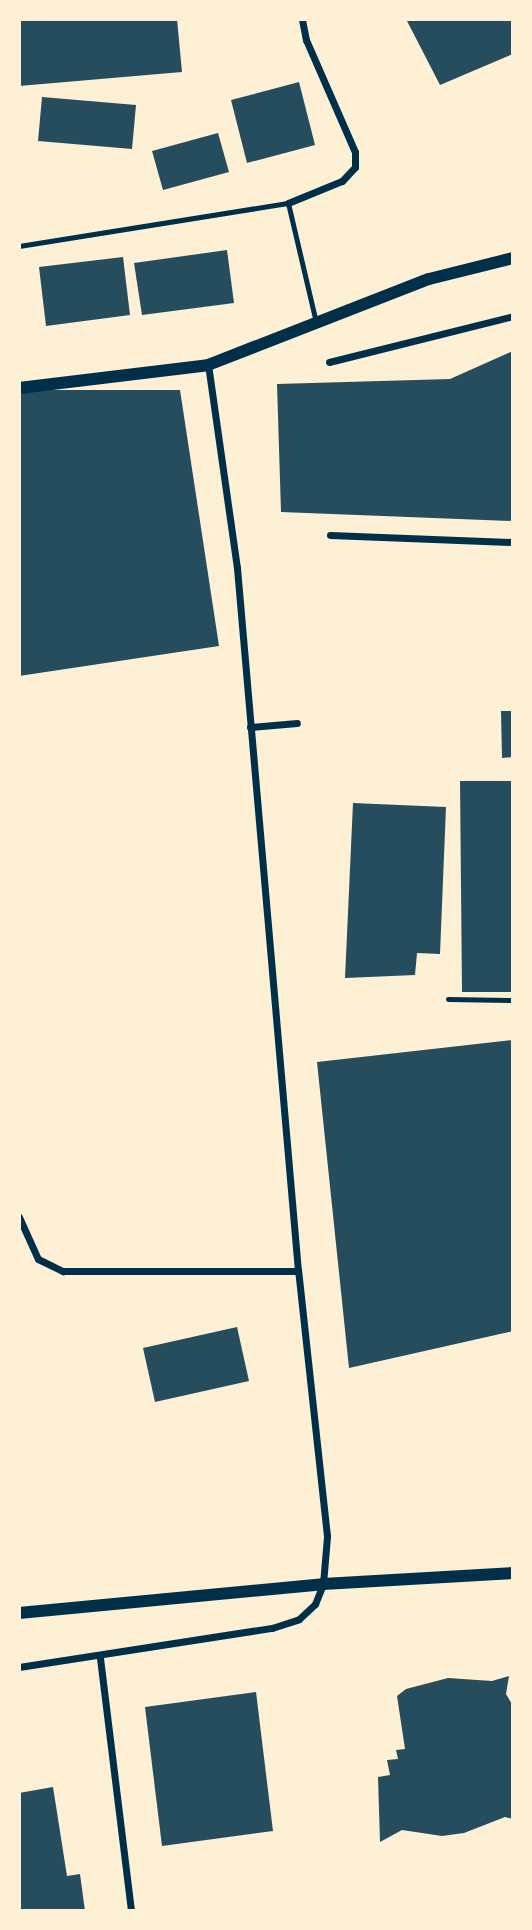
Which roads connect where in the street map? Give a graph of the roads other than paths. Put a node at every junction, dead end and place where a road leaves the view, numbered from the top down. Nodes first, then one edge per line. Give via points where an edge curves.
1 (302, 19) edge
2 (288, 203) junction
3 (19, 246) edge
4 (513, 258) edge
5 (513, 316) edge
6 (317, 325) junction
7 (329, 362) dead end
8 (208, 365) junction
9 (19, 388) edge
10 (330, 535) dead end
11 (513, 542) edge
12 (297, 723) dead end
13 (250, 727) junction
14 (448, 999) dead end
15 (513, 1000) edge
16 (19, 1217) edge
17 (298, 1271) junction
18 (513, 1573) edge
19 (323, 1584) junction
20 (19, 1613) edge
21 (100, 1658) junction
22 (19, 1667) edge
23 (131, 1911) edge

1 - 2 street via 306,40 355,152 355,167 342,181
2 - 3 lane
2 - 6 lane
4 - 6 street via 429,279
5 - 7 street
6 - 8 street
8 - 9 street
8 - 13 street via 237,568
10 - 11 street
12 - 13 street
13 - 17 street
14 - 15 lane
16 - 17 street via 38,1259 62,1271
17 - 19 street via 327,1536
18 - 19 street
19 - 20 street
19 - 21 street via 315,1604 299,1619 272,1628
21 - 22 street
21 - 23 street

